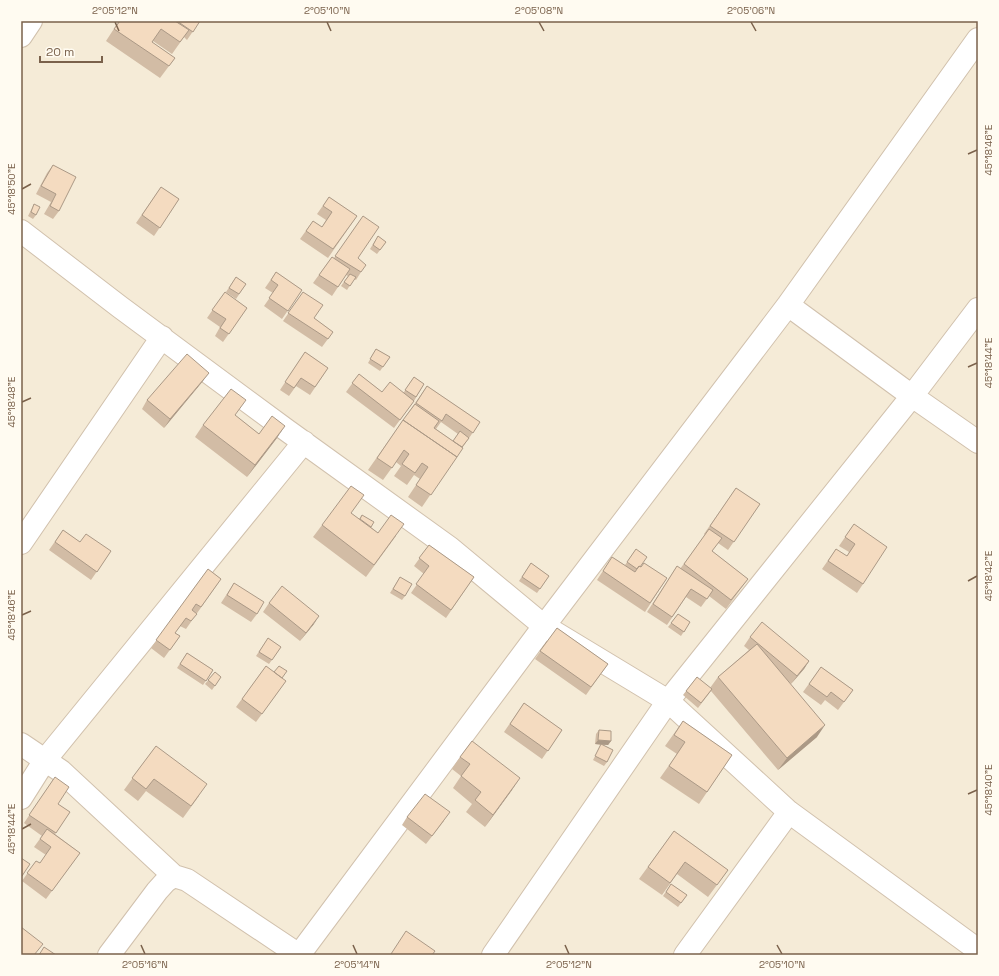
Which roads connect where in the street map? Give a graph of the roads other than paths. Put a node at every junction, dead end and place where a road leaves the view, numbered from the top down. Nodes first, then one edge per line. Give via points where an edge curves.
1 (31, 21) edge
2 (21, 36) edge
3 (978, 39) edge
4 (21, 231) edge
5 (788, 305) junction
6 (978, 309) edge
7 (162, 337) junction
8 (912, 396) junction
9 (304, 442) junction
10 (978, 442) edge
11 (21, 543) edge
12 (544, 626) junction
13 (668, 701) junction
14 (21, 744) edge
15 (45, 760) junction
16 (21, 798) edge
17 (788, 812) junction
18 (174, 876) junction
19 (978, 950) edge
20 (109, 955) edge
21 (492, 955) edge
22 (685, 955) edge

1 - 2 street
3 - 5 street
4 - 7 street
5 - 8 street
5 - 12 street
6 - 8 street
7 - 9 street
7 - 11 street
8 - 10 street
8 - 13 street
9 - 12 street via 450,548
9 - 15 street
12 - 13 street
12 - 18 street via 299,955 187,880
13 - 17 street
13 - 21 street
14 - 15 street
15 - 16 street
15 - 18 street via 61,771
17 - 19 street
17 - 22 street
18 - 20 street via 157,891

